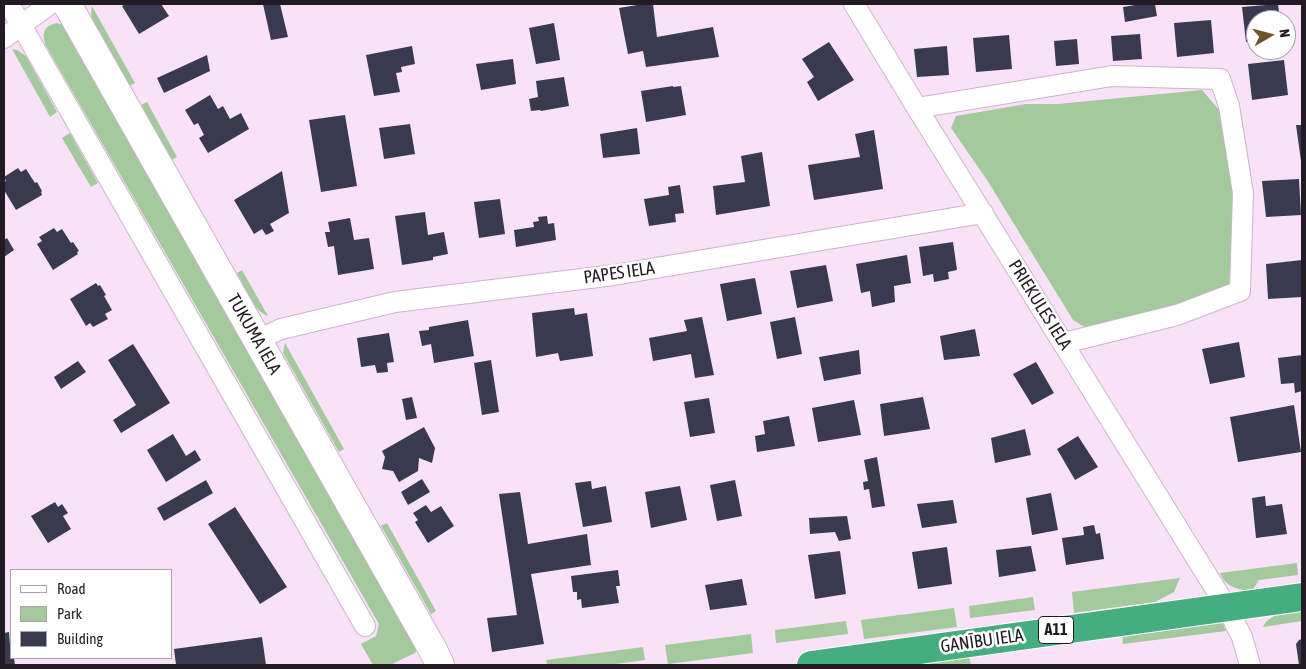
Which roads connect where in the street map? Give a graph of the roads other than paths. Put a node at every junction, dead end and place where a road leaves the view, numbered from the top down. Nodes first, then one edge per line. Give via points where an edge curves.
1 (9, 4) edge
2 (50, 4) edge
3 (67, 4) edge
4 (854, 4) edge
5 (21, 25) junction
6 (4, 38) edge
7 (917, 108) junction
8 (983, 213) junction
9 (257, 340) junction
10 (1064, 343) junction
11 (1302, 597) edge
12 (1226, 606) junction
13 (366, 626) dead end
14 (440, 665) edge
15 (811, 665) edge
16 (1250, 665) edge

1 - 5 street
2 - 5 street
3 - 9 street, TUKUMA IELA
4 - 7 street, PRIEKULES IELA
5 - 6 street
5 - 13 street
7 - 8 street, PRIEKULES IELA
7 - 10 street via 1112,76 1220,78 1229,106 1243,193 1240,291 1177,315
8 - 9 street, PAPES IELA via 614,275 395,302 281,329
8 - 10 street, PRIEKULES IELA
9 - 14 street, TUKUMA IELA
10 - 12 street, PRIEKULES IELA
11 - 12 highway, GANĪBU IELA / A11
12 - 15 highway, GANĪBU IELA / A11
12 - 16 street, PRIEKULES IELA via 1242,637

